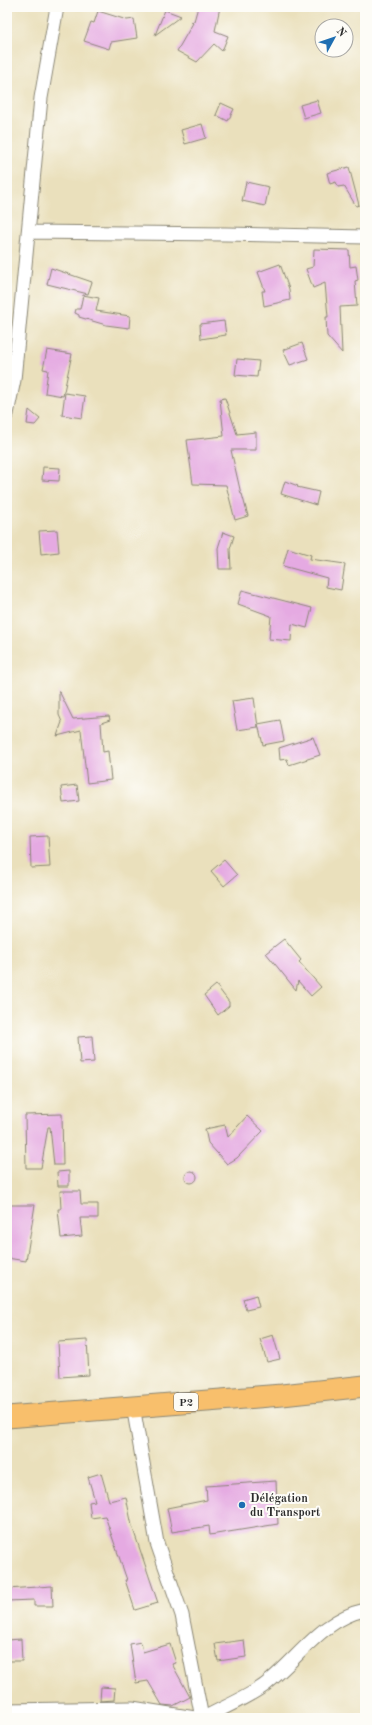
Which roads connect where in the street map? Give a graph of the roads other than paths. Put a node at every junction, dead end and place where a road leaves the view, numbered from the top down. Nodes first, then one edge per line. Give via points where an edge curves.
1 (57, 7) edge
2 (28, 232) junction
3 (365, 237) edge
4 (7, 414) edge
5 (365, 1386) edge
6 (133, 1406) junction
7 (7, 1417) edge
8 (365, 1610) edge
9 (7, 1710) edge
10 (195, 1718) edge
11 (203, 1718) edge

1 - 2 street via 41,98
2 - 3 street
2 - 4 street via 14,380
5 - 6 main road, P2
6 - 7 main road, P2
6 - 11 street via 157,1543 182,1614
8 - 11 street via 332,1623 266,1684
9 - 10 street via 132,1708

